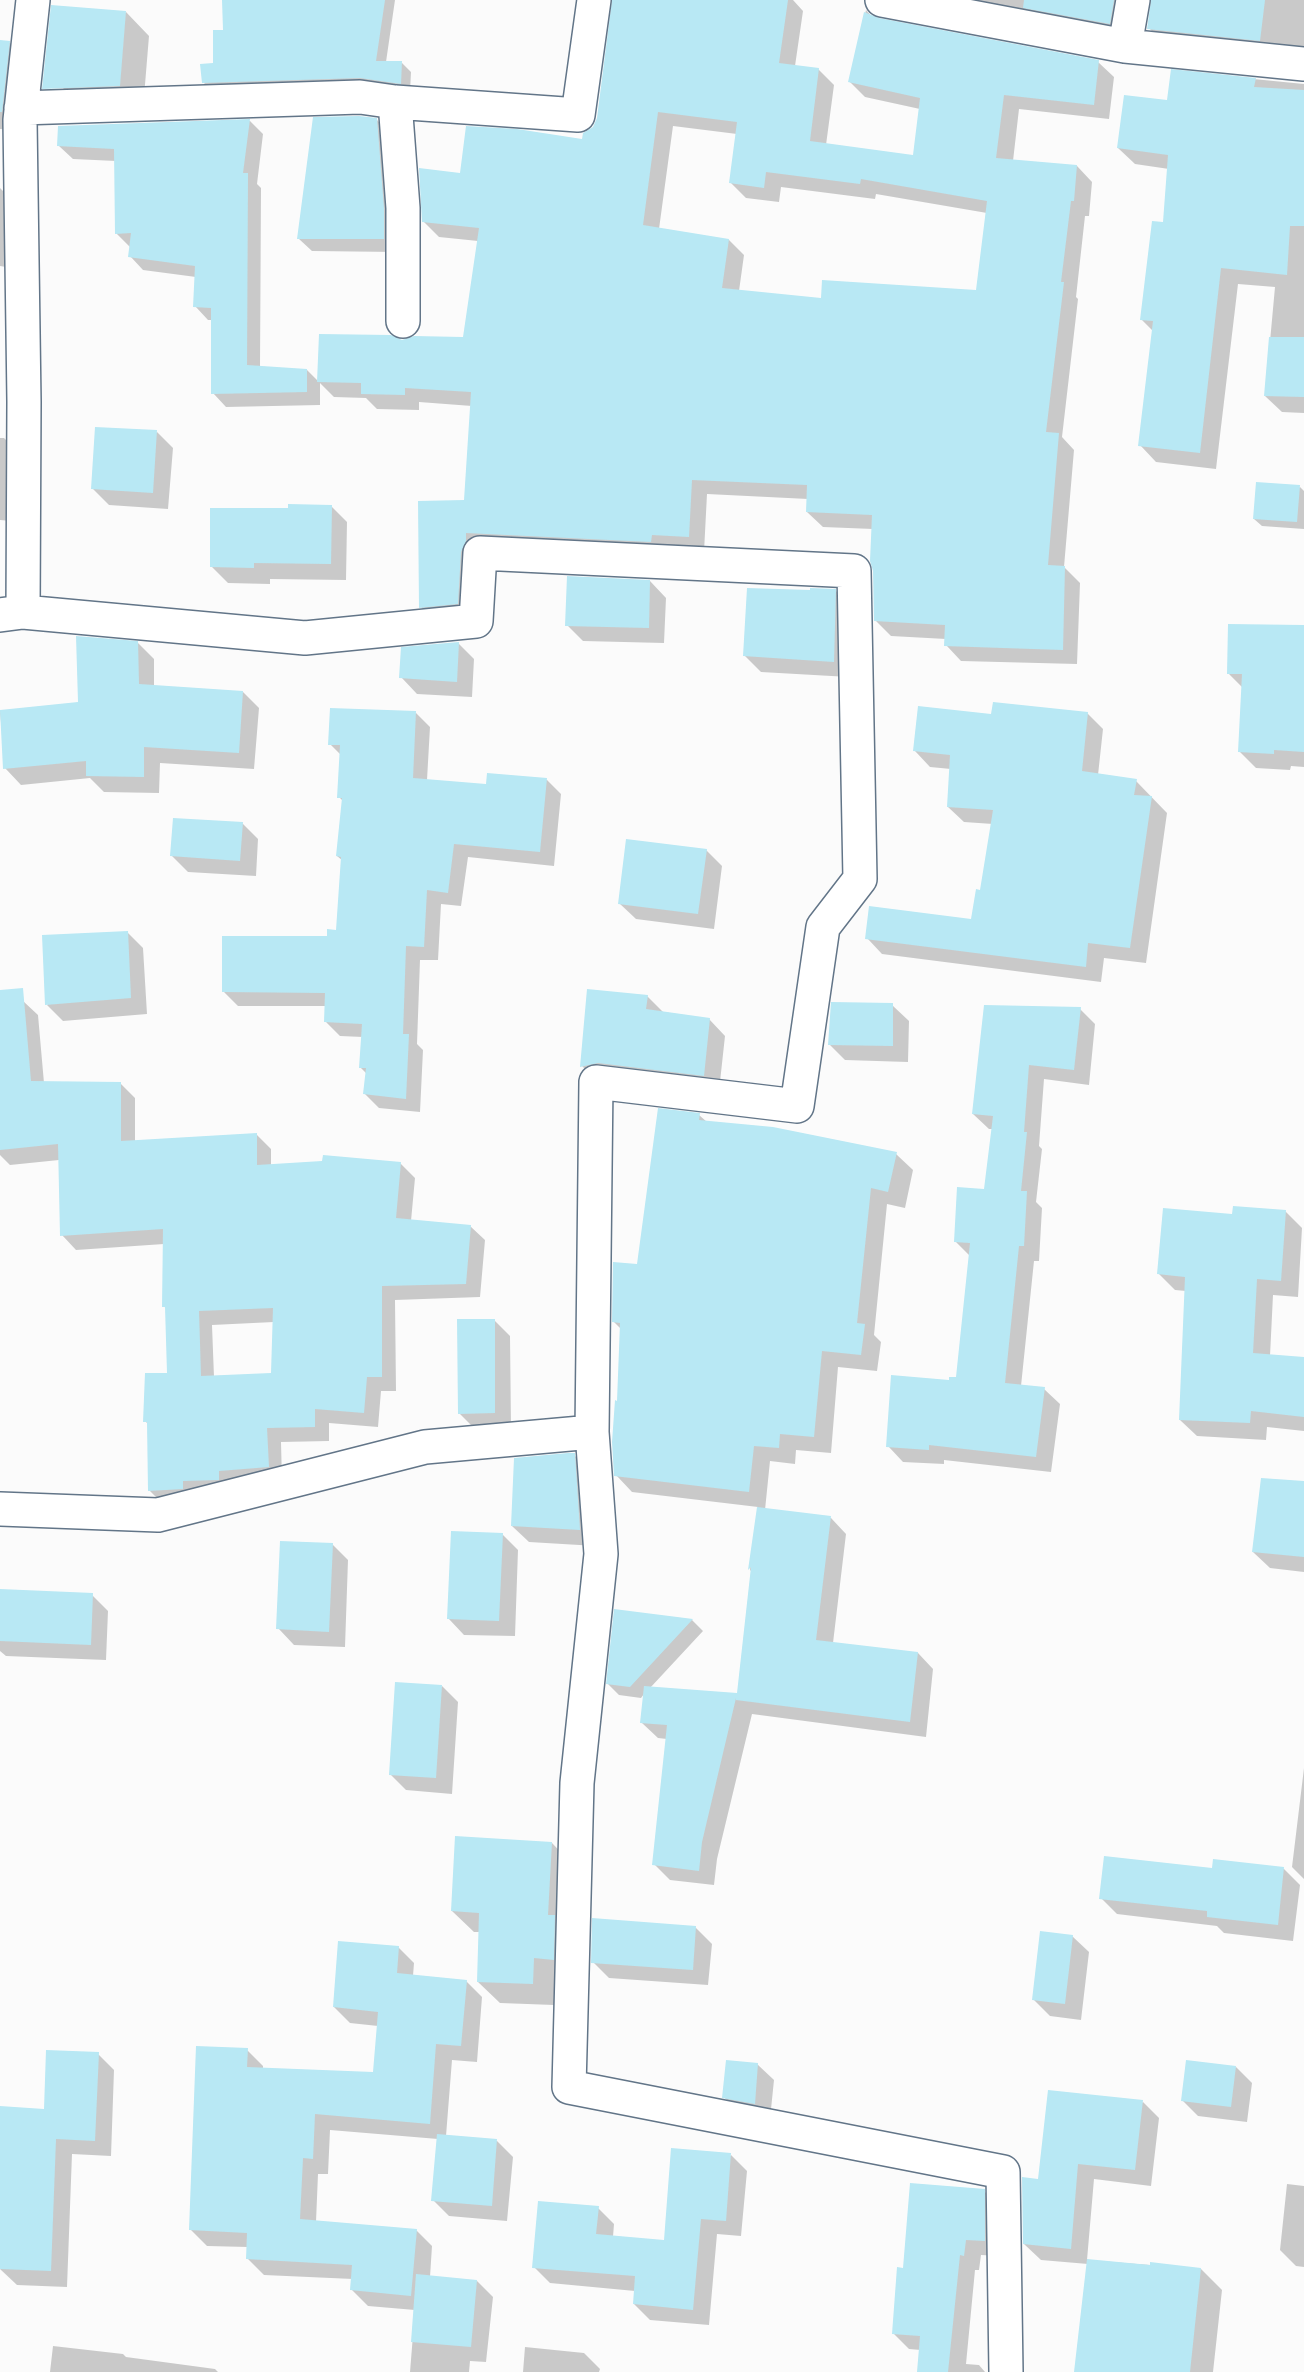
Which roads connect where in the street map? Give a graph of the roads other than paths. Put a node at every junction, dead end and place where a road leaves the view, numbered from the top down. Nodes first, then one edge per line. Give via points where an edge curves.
1 (33, 0) edge
2 (594, 0) edge
3 (882, 0) edge
4 (1132, 0) edge
5 (1125, 46) junction
6 (1304, 64) edge
7 (395, 102) junction
8 (21, 108) junction
9 (403, 321) dead end
10 (11, 614) edge
11 (592, 1432) junction
12 (0, 1509) edge
13 (1006, 2372) edge

1 - 8 street
2 - 7 street via 578,115
3 - 5 street
4 - 5 street
5 - 6 street
7 - 8 street via 360,97
7 - 9 street via 403,208
8 - 10 street via 24,402
10 - 11 street via 305,638 476,621 480,553 854,571 860,879 823,927 797,1106 596,1082
11 - 12 street via 425,1447 158,1515
11 - 13 street via 602,1554 578,1783 568,2087 1003,2172

